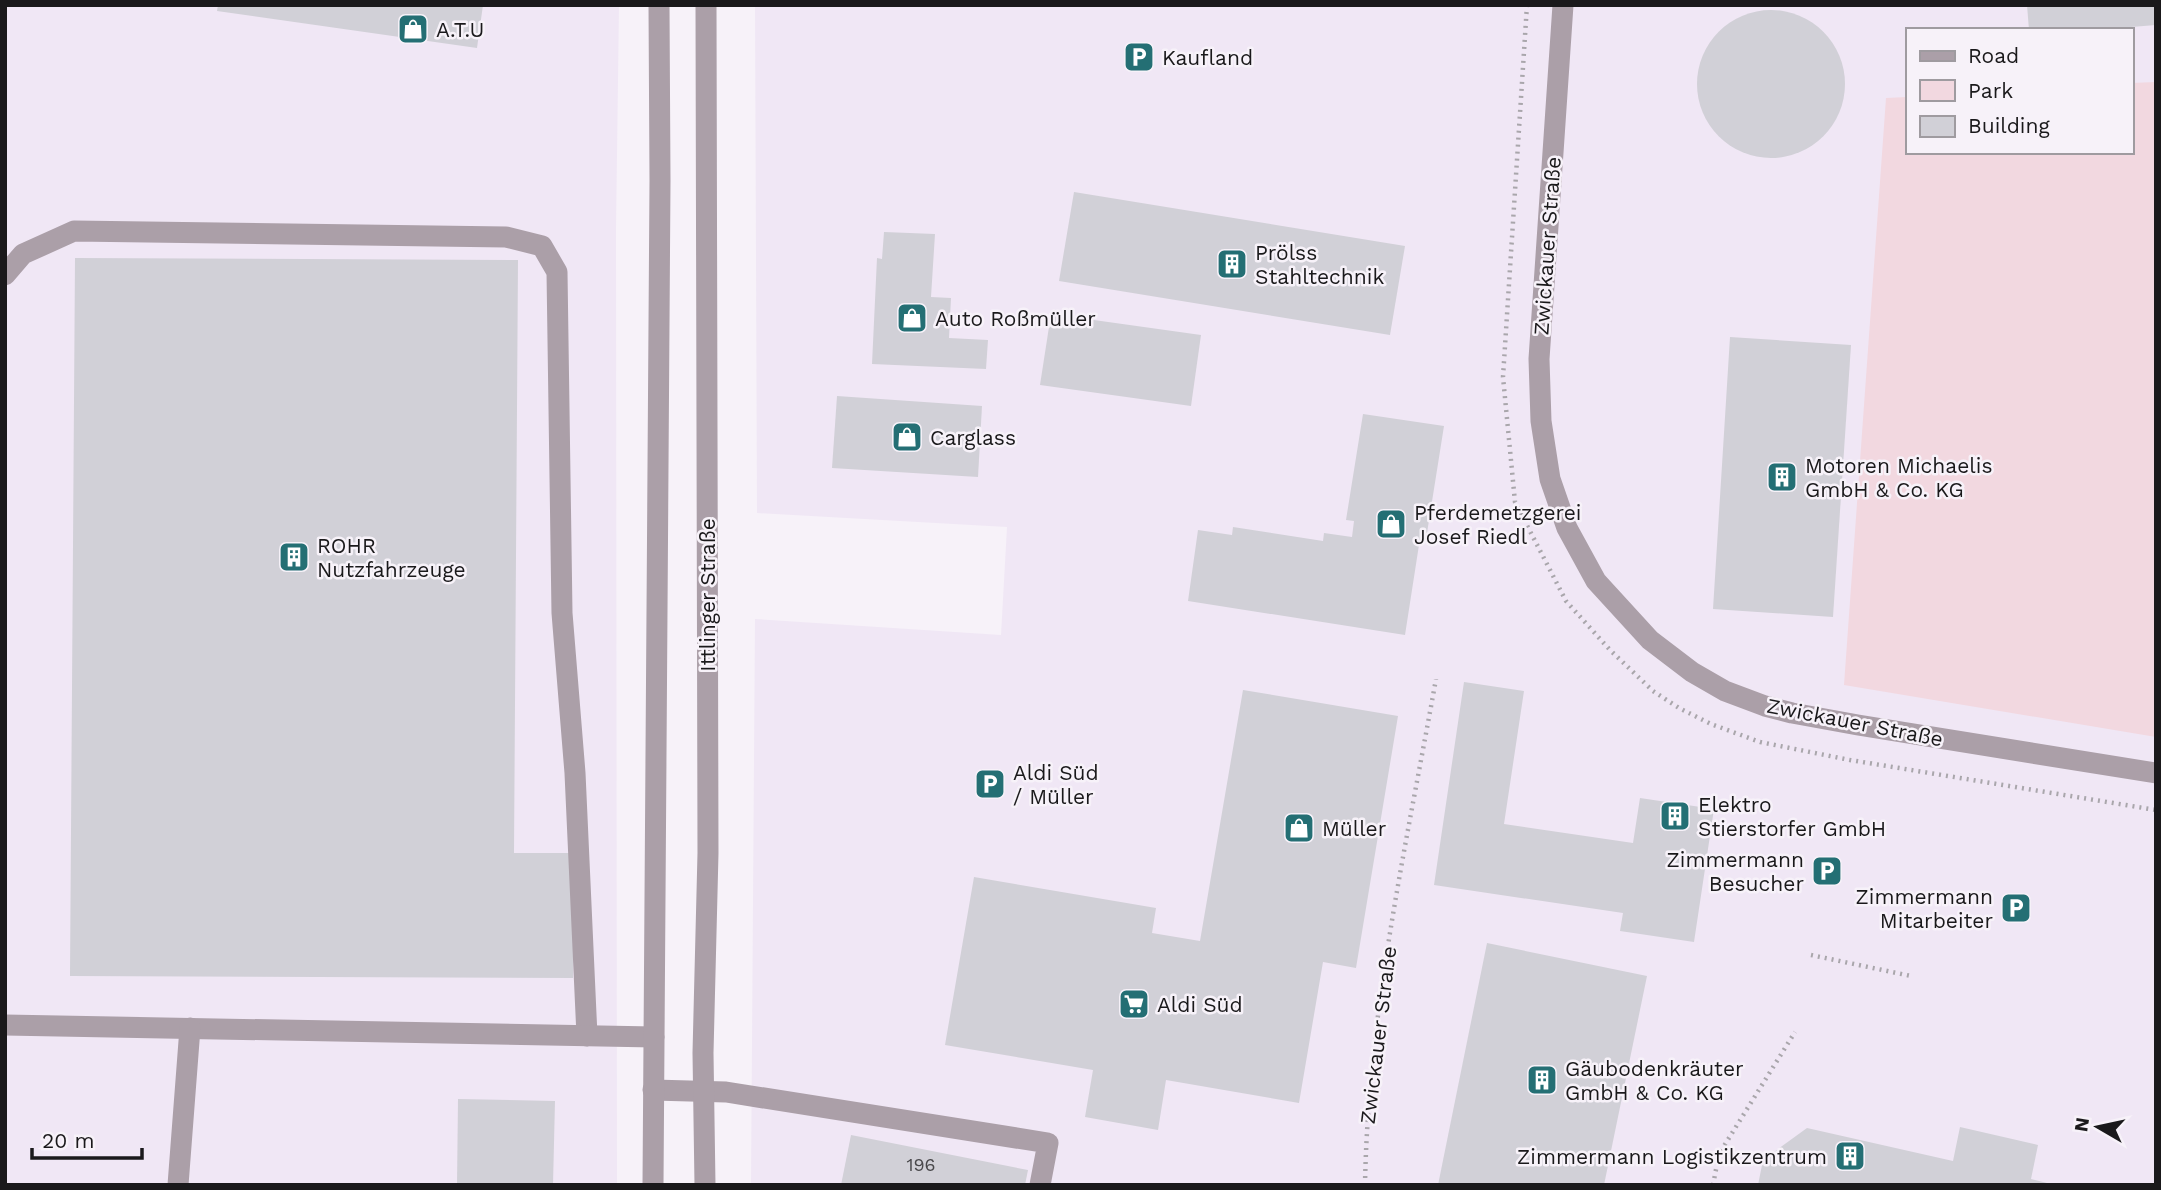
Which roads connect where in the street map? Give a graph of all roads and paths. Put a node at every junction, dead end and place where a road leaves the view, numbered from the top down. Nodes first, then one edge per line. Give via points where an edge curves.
1 (659, 5) edge
2 (706, 5) edge
3 (1527, 5) edge
4 (1563, 5) edge
5 (5, 275) edge
6 (1436, 679) dead end
7 (2156, 773) edge
8 (2156, 810) edge
9 (1811, 955) dead end
10 (1911, 976) dead end
11 (5, 1025) edge
12 (190, 1028) junction
13 (1795, 1032) dead end
14 (587, 1036) junction
15 (654, 1037) junction
16 (653, 1090) junction
17 (704, 1090) junction
18 (178, 1185) edge
19 (653, 1185) edge
20 (705, 1185) edge
21 (1040, 1185) edge
22 (1365, 1185) edge
23 (1713, 1185) edge

1 - 15 street
2 - 17 street, Ittlinger Straße via 708,853
3 - 8 path via 1503,377 1515,502 1566,601 1653,691 1711,724 1760,742
4 - 7 street, Zwickauer Straße via 1538,359 1541,421 1550,479 1567,528 1596,581 1650,640 1682,664 1725,691 1765,706
5 - 14 street via 23,254 74,231 506,237 542,246 557,272 562,613 575,773
6 - 22 path, Zwickauer Straße via 1378,1013
9 - 10 path
11 - 12 street
12 - 14 street
12 - 18 street
13 - 23 path via 1719,1154
14 - 15 street
15 - 16 street
16 - 17 street
16 - 19 street
17 - 20 street, Ittlinger Straße
17 - 21 street via 1048,1143

